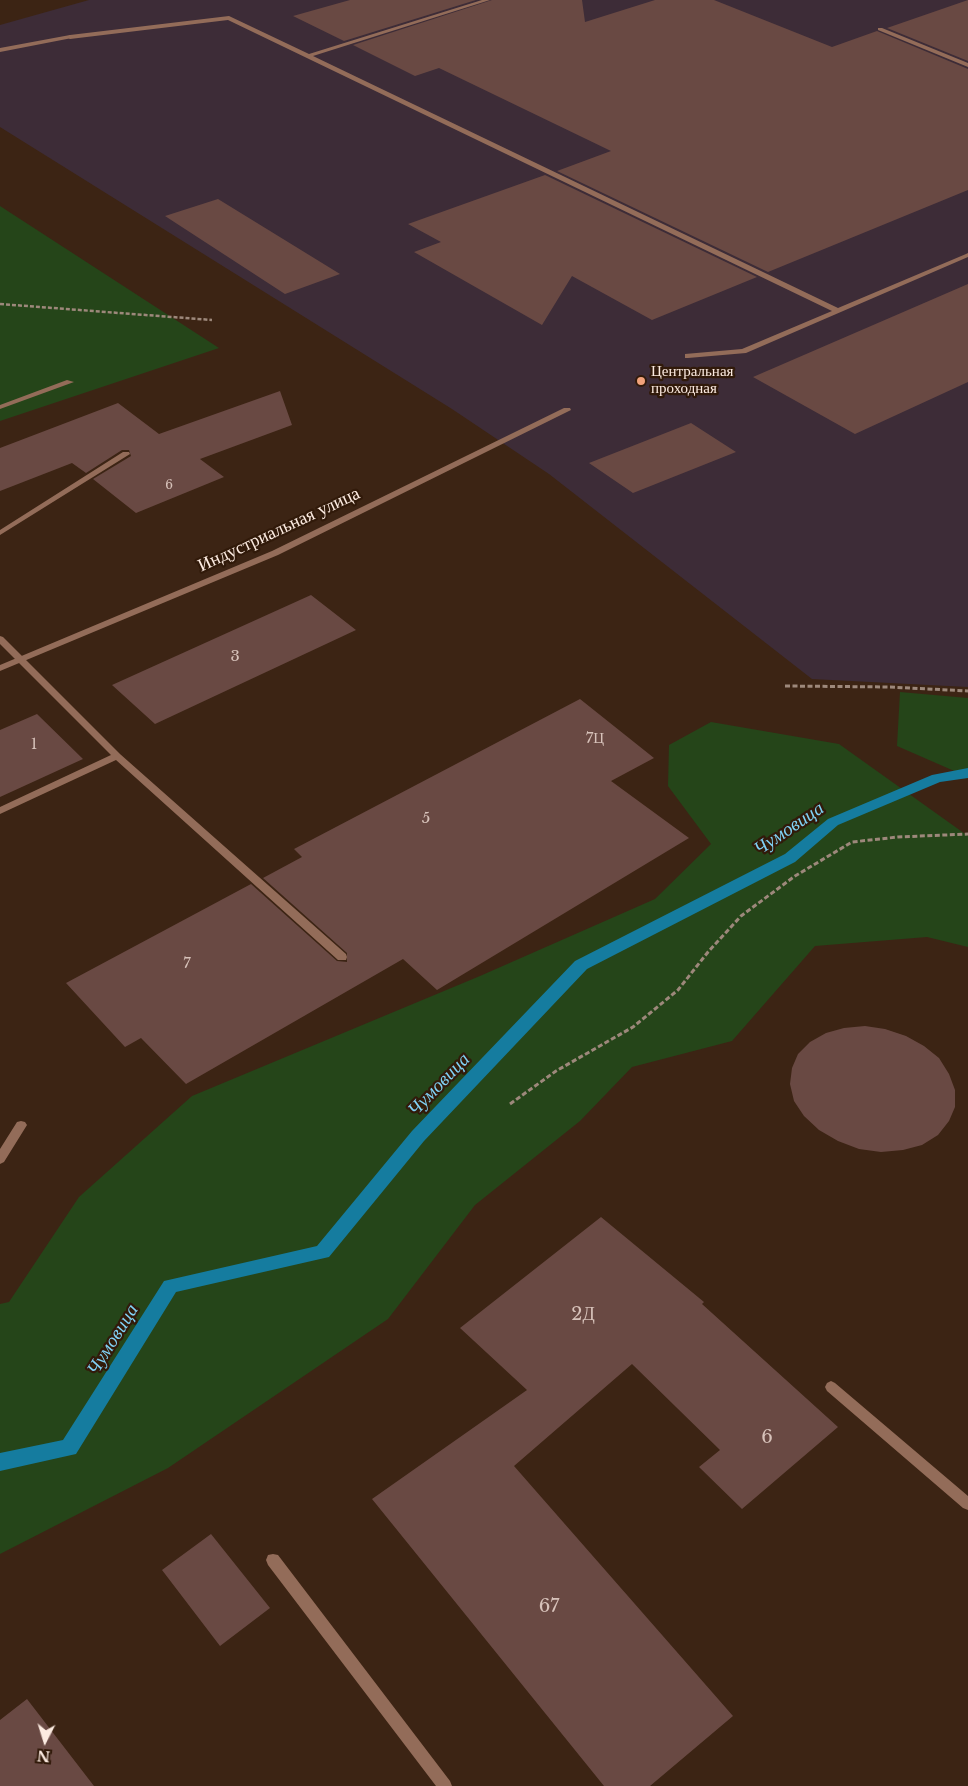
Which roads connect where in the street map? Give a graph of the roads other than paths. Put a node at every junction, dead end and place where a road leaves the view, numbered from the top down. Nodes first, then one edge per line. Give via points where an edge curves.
1 (486, 0) edge
2 (880, 29) dead end
3 (0, 50) edge
4 (309, 56) junction
5 (968, 64) edge
6 (968, 255) edge
7 (838, 311) junction
8 (688, 356) dead end
9 (70, 382) dead end
10 (0, 407) edge
11 (567, 410) dead end
12 (126, 454) dead end
13 (0, 533) edge
14 (0, 639) edge
15 (21, 659) junction
16 (0, 668) edge
17 (117, 756) junction
18 (0, 811) edge
19 (342, 957) dead end
20 (21, 1125) dead end
21 (0, 1159) edge
22 (831, 1387) dead end
23 (968, 1504) edge
24 (273, 1560) dead end
25 (446, 1786) edge

1 - 4 street
2 - 5 street
3 - 4 street via 70,37 229,18
4 - 7 street
6 - 7 street
7 - 8 street via 743,351
9 - 10 street
11 - 15 street, Индустриальная улица via 275,553
12 - 13 street
14 - 15 street
15 - 16 street, Индустриальная улица
15 - 17 street
17 - 18 street
17 - 19 street
20 - 21 street
22 - 23 street
24 - 25 street

